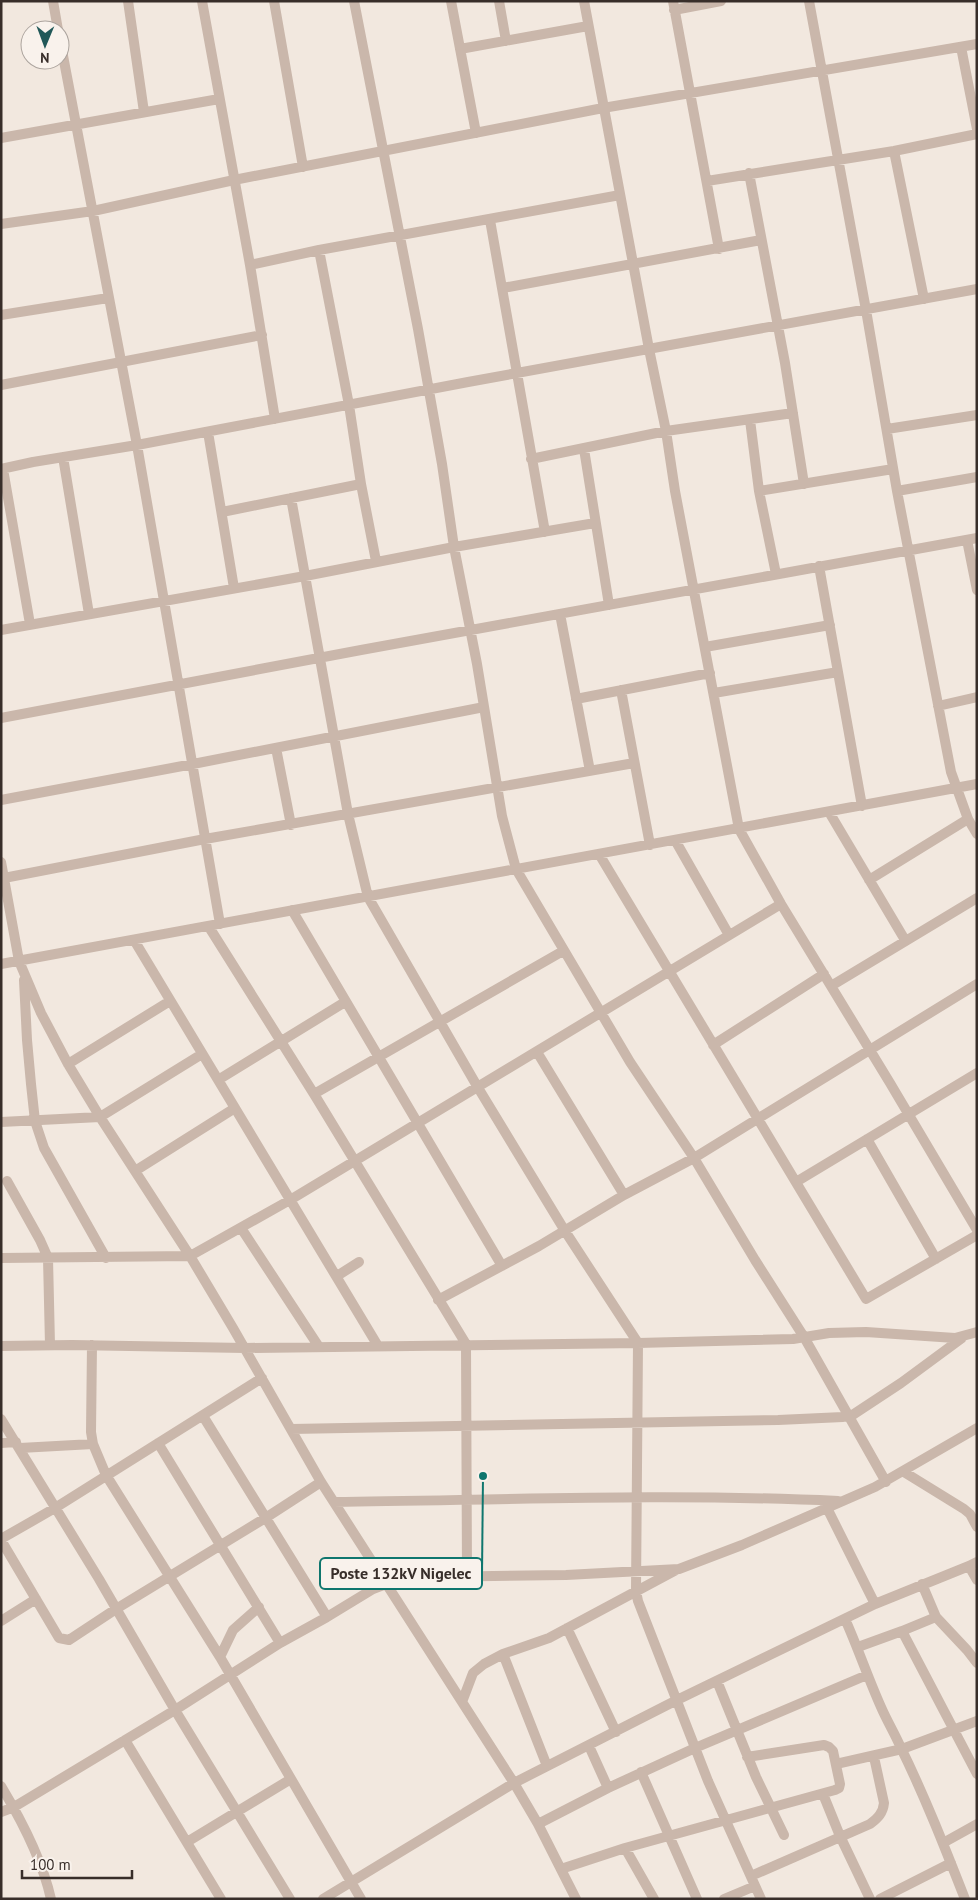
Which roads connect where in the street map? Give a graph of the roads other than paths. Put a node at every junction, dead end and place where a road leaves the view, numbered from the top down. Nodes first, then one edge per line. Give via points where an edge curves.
1 (53, 1) edge
2 (128, 1) edge
3 (202, 1) edge
4 (274, 1) edge
5 (354, 1) edge
6 (451, 1) edge
7 (499, 1) edge
8 (584, 1) edge
9 (721, 1) edge
10 (809, 1) edge
11 (674, 6) edge
12 (56, 20) edge
13 (588, 26) junction
14 (506, 41) junction
15 (977, 44) edge
16 (960, 48) junction
17 (460, 49) junction
18 (65, 70) edge
19 (822, 71) junction
20 (690, 93) junction
21 (219, 99) junction
22 (603, 108) junction
23 (144, 112) junction
24 (75, 124) junction
25 (977, 129) edge
26 (476, 133) junction
27 (977, 134) edge
28 (1, 138) edge
29 (894, 151) junction
30 (384, 152) junction
31 (838, 158) junction
32 (303, 167) junction
33 (749, 173) junction
34 (234, 180) junction
35 (707, 181) junction
36 (620, 195) junction
37 (93, 210) junction
38 (490, 220) junction
39 (1, 224) edge
40 (400, 235) junction
41 (761, 240) junction
42 (719, 249) junction
43 (319, 250) junction
44 (250, 265) junction
45 (632, 265) junction
46 (503, 288) junction
47 (977, 289) edge
48 (108, 298) junction
49 (924, 299) junction
50 (866, 310) junction
51 (1, 315) edge
52 (778, 326) junction
53 (262, 334) junction
54 (649, 349) junction
55 (122, 362) junction
56 (516, 374) junction
57 (1, 386) edge
58 (428, 390) junction
59 (349, 404) junction
60 (794, 414) junction
61 (977, 415) edge
62 (275, 419) junction
63 (750, 420) junction
64 (887, 429) junction
65 (666, 431) junction
66 (208, 432) junction
67 (137, 446) junction
68 (584, 449) junction
69 (63, 458) junction
70 (531, 459) junction
71 (2, 469) edge
72 (893, 469) junction
73 (977, 476) edge
74 (361, 484) junction
75 (804, 484) junction
76 (759, 491) junction
77 (897, 491) junction
78 (291, 498) junction
79 (222, 512) junction
80 (595, 523) junction
81 (545, 532) junction
82 (972, 539) edge
83 (454, 547) junction
84 (908, 550) junction
85 (376, 561) junction
86 (819, 566) junction
87 (776, 574) junction
88 (304, 576) junction
89 (234, 588) junction
90 (694, 590) junction
91 (977, 590) edge
92 (164, 600) junction
93 (609, 605) junction
94 (89, 614) junction
95 (560, 614) junction
96 (30, 624) junction
97 (830, 625) junction
98 (1, 630) edge
99 (470, 630) junction
100 (705, 647) junction
101 (320, 658) junction
102 (838, 672) junction
103 (710, 673) junction
104 (179, 685) junction
105 (621, 690) junction
106 (714, 693) junction
107 (977, 697) edge
108 (576, 699) junction
109 (938, 706) junction
110 (484, 707) junction
111 (1, 718) edge
112 (334, 737) junction
113 (276, 748) junction
114 (634, 763) junction
115 (193, 764) junction
116 (590, 771) junction
117 (977, 784) edge
118 (498, 787) junction
119 (956, 788) junction
120 (1, 800) edge
121 (862, 806) junction
122 (829, 812) junction
123 (348, 814) junction
124 (968, 819) junction
125 (291, 824) junction
126 (739, 829) junction
127 (977, 834) edge
128 (205, 840) junction
129 (675, 840) junction
130 (650, 845) junction
131 (599, 854) junction
132 (1, 862) edge
133 (516, 869) junction
134 (4, 878) junction
135 (869, 880) junction
136 (368, 897) junction
137 (977, 898) edge
138 (781, 904) junction
139 (292, 910) junction
140 (220, 924) junction
141 (209, 927) junction
142 (729, 935) junction
143 (134, 940) junction
144 (905, 940) junction
145 (563, 950) junction
146 (19, 961) junction
147 (1, 964) edge
148 (668, 971) junction
149 (24, 974) junction
150 (824, 974) junction
151 (977, 984) edge
152 (831, 986) junction
153 (170, 1000) junction
154 (346, 1002) junction
155 (601, 1013) junction
156 (440, 1021) junction
157 (281, 1041) junction
158 (713, 1045) junction
159 (869, 1049) junction
160 (537, 1052) junction
161 (202, 1054) junction
162 (378, 1057) junction
163 (68, 1064) junction
164 (977, 1073) edge
165 (218, 1080) junction
166 (477, 1086) junction
167 (314, 1094) junction
168 (235, 1108) junction
169 (909, 1114) junction
170 (100, 1116) junction
171 (757, 1119) junction
172 (35, 1121) junction
173 (1, 1122) edge
174 (418, 1123) junction
175 (868, 1139) junction
176 (694, 1158) junction
177 (354, 1161) junction
178 (135, 1171) junction
179 (7, 1181) dead end
180 (796, 1182) junction
181 (624, 1196) junction
182 (290, 1200) junction
183 (241, 1228) junction
184 (977, 1230) edge
185 (565, 1231) junction
186 (977, 1235) edge
187 (190, 1256) junction
188 (1, 1258) edge
189 (48, 1258) junction
190 (106, 1258) junction
191 (936, 1259) junction
192 (359, 1262) dead end
193 (502, 1266) junction
194 (337, 1276) junction
195 (438, 1300) junction
196 (977, 1332) edge
197 (804, 1338) junction
198 (962, 1338) junction
199 (638, 1343) junction
200 (466, 1344) junction
201 (50, 1345) junction
202 (92, 1345) junction
203 (1, 1346) edge
204 (378, 1346) junction
205 (319, 1347) junction
206 (245, 1348) junction
207 (262, 1378) junction
208 (204, 1416) junction
209 (849, 1416) junction
210 (1, 1419) edge
211 (638, 1422) junction
212 (466, 1424) junction
213 (977, 1428) edge
214 (291, 1429) junction
215 (1, 1442) edge
216 (158, 1443) junction
217 (93, 1444) junction
218 (18, 1445) junction
219 (904, 1472) junction
220 (106, 1476) junction
221 (321, 1482) junction
222 (886, 1482) junction
223 (638, 1496) junction
224 (466, 1499) junction
225 (334, 1502) junction
226 (844, 1502) junction
227 (55, 1508) junction
228 (826, 1508) junction
229 (267, 1517) junction
230 (977, 1527) edge
231 (1, 1539) edge
232 (221, 1544) junction
233 (973, 1564) edge
234 (679, 1569) junction
235 (636, 1572) junction
236 (468, 1575) junction
237 (169, 1576) junction
238 (977, 1580) edge
239 (386, 1584) junction
240 (922, 1584) junction
241 (636, 1591) junction
242 (36, 1599) junction
243 (875, 1604) junction
244 (259, 1607) junction
245 (116, 1609) junction
246 (327, 1617) junction
247 (936, 1617) junction
248 (845, 1619) junction
249 (1, 1621) edge
250 (567, 1628) junction
251 (902, 1631) junction
252 (280, 1643) junction
253 (858, 1647) junction
254 (503, 1654) junction
255 (220, 1657) junction
256 (977, 1663) edge
257 (867, 1675) junction
258 (230, 1676) junction
259 (717, 1681) junction
260 (677, 1700) junction
261 (462, 1702) junction
262 (175, 1710) junction
263 (977, 1721) edge
264 (737, 1729) junction
265 (955, 1730) junction
266 (616, 1732) junction
267 (124, 1740) junction
268 (589, 1746) junction
269 (695, 1748) junction
270 (902, 1749) junction
271 (748, 1757) junction
272 (874, 1757) junction
273 (836, 1764) junction
274 (547, 1766) junction
275 (641, 1772) junction
276 (977, 1774) edge
277 (291, 1779) junction
278 (514, 1783) junction
279 (1, 1786) edge
280 (608, 1788) junction
281 (823, 1794) junction
282 (14, 1807) junction
283 (771, 1807) junction
284 (236, 1811) junction
285 (1, 1812) edge
286 (725, 1821) junction
287 (538, 1824) junction
288 (977, 1824) edge
289 (784, 1835) dead end
290 (668, 1836) junction
291 (840, 1836) junction
292 (187, 1842) junction
293 (943, 1842) junction
294 (625, 1848) junction
295 (951, 1863) junction
296 (561, 1869) junction
297 (753, 1881) junction
298 (350, 1882) junction
299 (52, 1899) edge
300 (221, 1899) edge
301 (290, 1899) edge
302 (323, 1899) edge
303 (361, 1899) edge
304 (576, 1899) edge
305 (654, 1899) edge
306 (697, 1899) edge
307 (724, 1899) edge
308 (761, 1899) edge
309 (870, 1899) edge
310 (880, 1899) edge
311 (965, 1899) edge

1 - 12 street
2 - 23 street
3 - 21 street
4 - 32 street
5 - 30 street
6 - 17 street
7 - 14 street
8 - 13 street
9 - 11 street
10 - 19 street
11 - 20 street
13 - 14 street
13 - 22 street
14 - 17 street
15 - 16 street
16 - 19 street
16 - 25 street
17 - 26 street
18 - 24 street
19 - 20 street
19 - 31 street
20 - 22 street
20 - 35 street
21 - 23 street
21 - 34 street
22 - 26 street
22 - 36 street
23 - 24 street
24 - 28 street
24 - 37 street
26 - 30 street
27 - 29 street
29 - 31 street
29 - 49 street
30 - 32 street
30 - 40 street
31 - 33 street
31 - 50 street
32 - 34 street
33 - 35 street
33 - 41 street
34 - 37 street
34 - 44 street
35 - 42 street
36 - 38 street
36 - 45 street
37 - 39 street
37 - 48 street
38 - 40 street
38 - 46 street
40 - 43 street
40 - 58 street
41 - 42 street
41 - 52 street
42 - 45 street
43 - 44 street
43 - 59 street
44 - 53 street
45 - 46 street
45 - 54 street
46 - 56 street
47 - 49 street
48 - 51 street
48 - 55 street
49 - 50 street
50 - 52 street
50 - 64 street
52 - 54 street
52 - 60 street
53 - 55 street
53 - 62 street
54 - 56 street
54 - 65 street
55 - 57 street
55 - 67 street
56 - 58 street
56 - 70 street
58 - 59 street
58 - 83 street
59 - 62 street
59 - 74 street
60 - 63 street
60 - 75 street
61 - 64 street
62 - 66 street
63 - 65 street
63 - 76 street
64 - 72 street
65 - 68 street
65 - 90 street via 674,491
66 - 67 street
66 - 79 street
67 - 69 street
67 - 92 street
68 - 70 street
68 - 80 street
69 - 71 street
69 - 94 street
70 - 81 street
71 - 96 street
72 - 75 street
72 - 77 street
73 - 77 street
74 - 78 street
74 - 85 street
75 - 76 street
76 - 87 street
77 - 84 street
78 - 79 street
78 - 88 street
79 - 89 street
80 - 81 street
80 - 93 street
81 - 83 street
82 - 84 street
82 - 91 street
83 - 85 street
83 - 99 street
84 - 86 street
84 - 109 street
85 - 88 street
86 - 87 street
86 - 97 street
87 - 90 street
88 - 89 street
88 - 101 street
89 - 92 street
90 - 93 street
90 - 100 street
92 - 94 street
92 - 104 street
93 - 95 street
94 - 96 street
95 - 99 street
95 - 108 street
96 - 98 street
97 - 100 street
97 - 102 street
99 - 101 street
99 - 110 street
100 - 103 street
101 - 104 street
101 - 112 street
102 - 106 street
102 - 121 street
103 - 105 street
103 - 106 street
104 - 111 street
104 - 115 street
105 - 108 street
105 - 114 street
106 - 126 street
107 - 109 street
108 - 116 street
109 - 119 street
110 - 112 street
110 - 118 street
112 - 113 street
112 - 123 street
113 - 115 street
113 - 125 street
114 - 116 street
114 - 130 street
115 - 120 street
115 - 128 street
116 - 118 street
117 - 119 street
118 - 123 street
118 - 133 street
119 - 121 street
119 - 124 street
121 - 122 street
122 - 126 street
122 - 135 street
123 - 125 street
123 - 136 street
124 - 127 street
124 - 135 street
125 - 128 street
126 - 129 street
126 - 138 street
128 - 134 street
128 - 140 street
129 - 130 street
129 - 142 street
130 - 131 street
131 - 133 street
131 - 148 street
132 - 134 street
133 - 136 street
133 - 145 street
134 - 146 street
135 - 144 street
136 - 139 street
136 - 156 street
137 - 144 street
138 - 142 street
138 - 150 street
139 - 140 street
139 - 154 street
140 - 141 street
141 - 143 street
141 - 157 street
142 - 148 street
143 - 146 street
143 - 153 street
144 - 152 street
145 - 155 street
145 - 156 street
146 - 147 street
146 - 149 street
148 - 155 street
148 - 158 street
149 - 163 street
149 - 172 street via 26,1040
150 - 152 street
150 - 158 street
151 - 159 street
152 - 159 street
153 - 161 street
153 - 163 street
154 - 157 street
154 - 162 street
155 - 160 street
155 - 176 street
156 - 162 street
156 - 166 street
157 - 165 street
157 - 167 street
158 - 171 street
159 - 169 street
159 - 171 street
160 - 166 street
160 - 181 street
161 - 165 street
161 - 170 street
162 - 167 street
162 - 174 street
163 - 170 street
164 - 169 street
165 - 168 street
166 - 174 street
166 - 185 street
167 - 177 street
168 - 178 street
168 - 182 street
169 - 175 street
169 - 184 street
170 - 172 street
170 - 178 street
171 - 176 street
171 - 180 street
172 - 173 street
172 - 190 street via 44,1148
174 - 177 street
174 - 193 street
175 - 180 street
175 - 191 street
176 - 181 street
176 - 197 street
177 - 182 street
177 - 195 street
178 - 187 street
179 - 189 street
180 - 191 street via 866,1299
181 - 185 street
182 - 183 street
182 - 194 street
183 - 187 street
183 - 205 street
185 - 193 street
185 - 199 street
186 - 191 street
187 - 190 street
187 - 206 street
188 - 189 street
189 - 190 street
189 - 201 street
192 - 194 street
193 - 195 street
194 - 204 street
195 - 200 street
196 - 198 street
197 - 198 street via 829,1333 866,1332
197 - 199 street
197 - 209 street
198 - 209 street via 874,1402
199 - 200 street
199 - 211 street
200 - 204 street
200 - 212 street
201 - 202 street
201 - 203 street
202 - 206 street
202 - 217 street via 90,1424
204 - 205 street
205 - 206 street
206 - 207 street
207 - 208 street
207 - 214 street
208 - 216 street
208 - 229 street
209 - 211 street
209 - 222 street
210 - 218 street
211 - 212 street
211 - 223 street
212 - 214 street
212 - 224 street
213 - 219 street
214 - 221 street
215 - 218 street
216 - 220 street
216 - 232 street
217 - 218 street
217 - 220 street
218 - 227 street
219 - 222 street
219 - 230 street via 964,1509
220 - 227 street
220 - 237 street
221 - 225 street
221 - 229 street
222 - 226 street
223 - 224 street
223 - 226 street via 760,1497
223 - 235 street
224 - 225 street
224 - 236 street
225 - 239 street
226 - 228 street
227 - 231 street
227 - 245 street
228 - 234 street
228 - 243 street
229 - 232 street
229 - 246 street
231 - 242 street
232 - 237 street
232 - 244 street
233 - 238 street
233 - 240 street
234 - 235 street
234 - 241 street
235 - 236 street
235 - 241 street
236 - 239 street
237 - 245 street
237 - 255 street
239 - 246 street
239 - 261 street
240 - 243 street
240 - 247 street
241 - 250 street
241 - 260 street
242 - 245 street via 59,1638 66,1640
242 - 249 street
243 - 248 street
244 - 252 street
244 - 255 street via 232,1630
245 - 262 street
246 - 252 street
247 - 251 street
247 - 256 street
248 - 253 street
248 - 259 street
250 - 254 street via 538,1643
250 - 266 street
251 - 253 street
251 - 265 street
252 - 258 street
253 - 257 street
254 - 261 street via 473,1672
254 - 274 street
255 - 258 street
257 - 264 street
257 - 270 street
258 - 262 street
258 - 277 street
259 - 260 street
259 - 264 street
260 - 266 street
260 - 269 street
261 - 278 street
262 - 267 street
262 - 284 street
263 - 265 street
264 - 269 street
264 - 271 street
265 - 270 street
265 - 276 street
266 - 268 street
267 - 282 street
267 - 292 street
268 - 274 street
268 - 280 street
269 - 275 street
269 - 286 street
270 - 272 street
270 - 293 street
271 - 273 street via 824,1745 832,1751
271 - 283 street
272 - 273 street
272 - 291 street via 883,1810 870,1824
273 - 281 street via 839,1788
274 - 278 street
275 - 280 street
275 - 290 street
277 - 284 street
277 - 298 street
278 - 287 street
278 - 298 street
279 - 282 street
280 - 287 street
281 - 283 street
281 - 291 street
282 - 285 street
282 - 299 street via 38,1858
283 - 286 street
283 - 289 street
284 - 292 street
284 - 301 street
286 - 290 street
286 - 297 street
287 - 296 street
288 - 293 street
290 - 294 street
290 - 306 street
291 - 297 street
291 - 309 street
292 - 300 street
293 - 295 street
294 - 296 street
294 - 305 street
295 - 310 street
295 - 311 street
296 - 304 street
297 - 307 street
297 - 308 street
298 - 302 street
298 - 303 street

